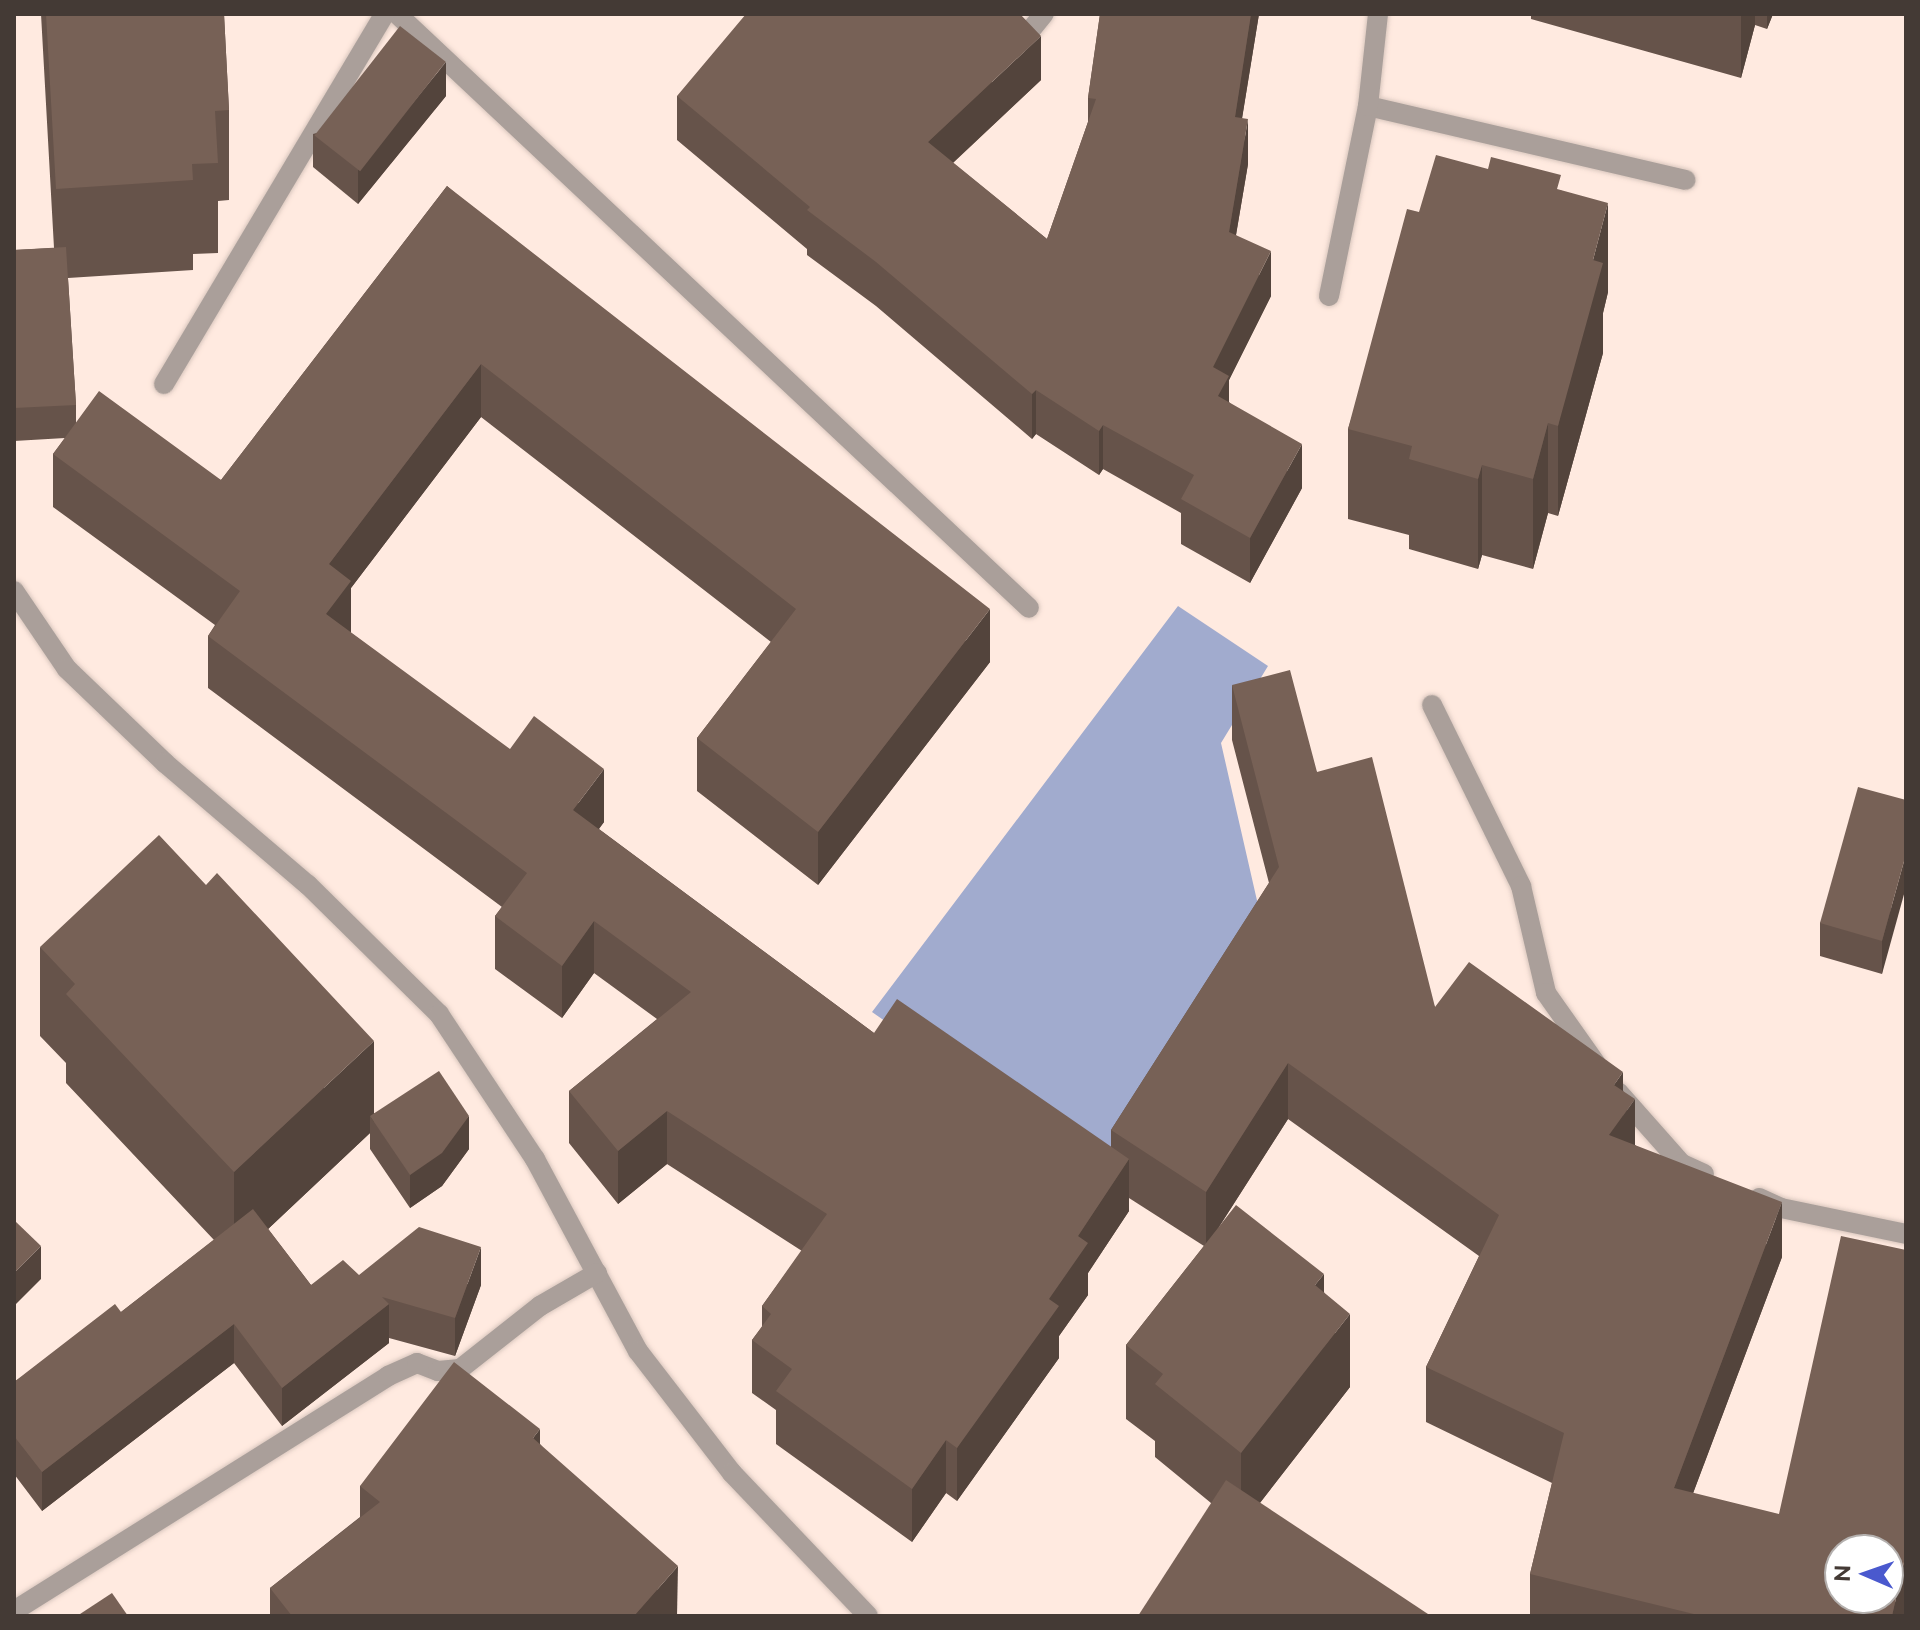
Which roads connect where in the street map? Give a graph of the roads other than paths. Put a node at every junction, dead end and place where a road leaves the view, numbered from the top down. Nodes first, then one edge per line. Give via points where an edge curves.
1 (385, 14) edge
2 (397, 14) edge
3 (1044, 14) edge
4 (1378, 14) edge
5 (1021, 42) edge
6 (1368, 106) junction
7 (1685, 180) dead end
8 (1329, 296) dead end
9 (164, 384) dead end
10 (14, 591) edge
11 (1029, 608) dead end
12 (1432, 705) dead end
13 (1906, 1234) edge
14 (597, 1273) junction
15 (14, 1611) edge
16 (868, 1616) edge

1 - 9 street
2 - 11 street
3 - 5 street
4 - 6 street
6 - 7 street
6 - 8 street
10 - 14 street via 67,669 165,763 308,885 439,1014 535,1159
12 - 13 street via 1521,886 1546,993 1601,1072 1682,1164 1781,1208
14 - 15 street via 540,1306 460,1369 438,1371 417,1363 388,1376
14 - 16 street via 638,1351 732,1473

